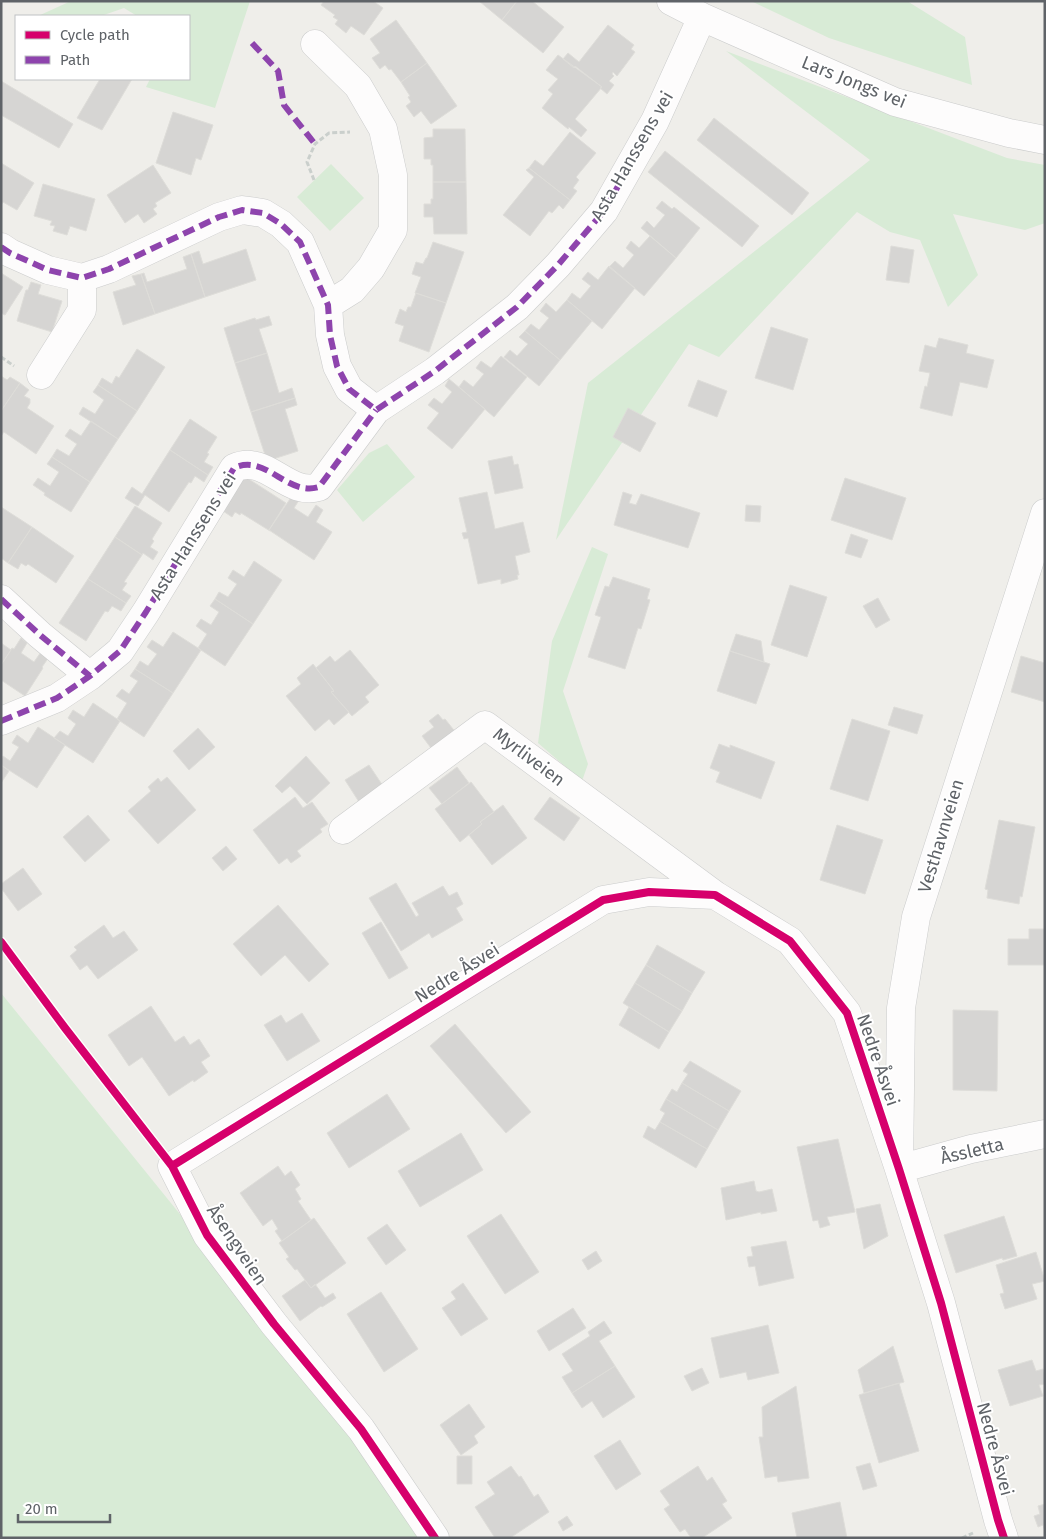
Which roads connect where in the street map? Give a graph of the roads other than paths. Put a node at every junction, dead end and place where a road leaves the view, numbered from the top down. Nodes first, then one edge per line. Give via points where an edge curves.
1 (671, 1) edge
2 (702, 17) junction
3 (315, 44) dead end
4 (1045, 140) edge
5 (1, 247) edge
6 (82, 278) junction
7 (328, 305) junction
8 (41, 375) dead end
9 (376, 410) junction
10 (1045, 513) edge
11 (1, 599) edge
12 (90, 676) junction
13 (1, 721) edge
14 (343, 830) dead end
15 (715, 895) junction
16 (1045, 1134) edge
17 (172, 1166) joint
18 (899, 1170) junction
19 (435, 1538) edge
20 (1004, 1538) edge

1 - 2 street, Lars Jongs vei
2 - 4 street, Lars Jongs vei via 896,102
2 - 9 street, Asta Hanssens vei via 656,121 604,211 517,307 435,371
3 - 7 street via 358,86 383,129 393,175 393,230 371,268 352,290
5 - 6 street via 48,270
6 - 7 street via 242,210 263,213 300,242
6 - 8 street via 82,310
7 - 9 street via 337,366 349,389
9 - 12 street, Asta Hanssens vei via 318,487 309,490 291,485 259,466 234,468 120,651
10 - 18 street, Vesthavnveien via 916,917 901,1008
11 - 12 street
12 - 13 street, Asta Hanssens vei via 57,698
14 - 15 street, Myrliveien via 485,725
15 - 17 street, Nedre Åsvei via 648,892 603,900
15 - 18 street, Nedre Åsvei via 790,941 847,1013
16 - 18 street, Åssletta via 971,1149
17 - 19 street, Åsengveien via 207,1235 274,1324 361,1429
18 - 20 street, Nedre Åsvei via 940,1303

